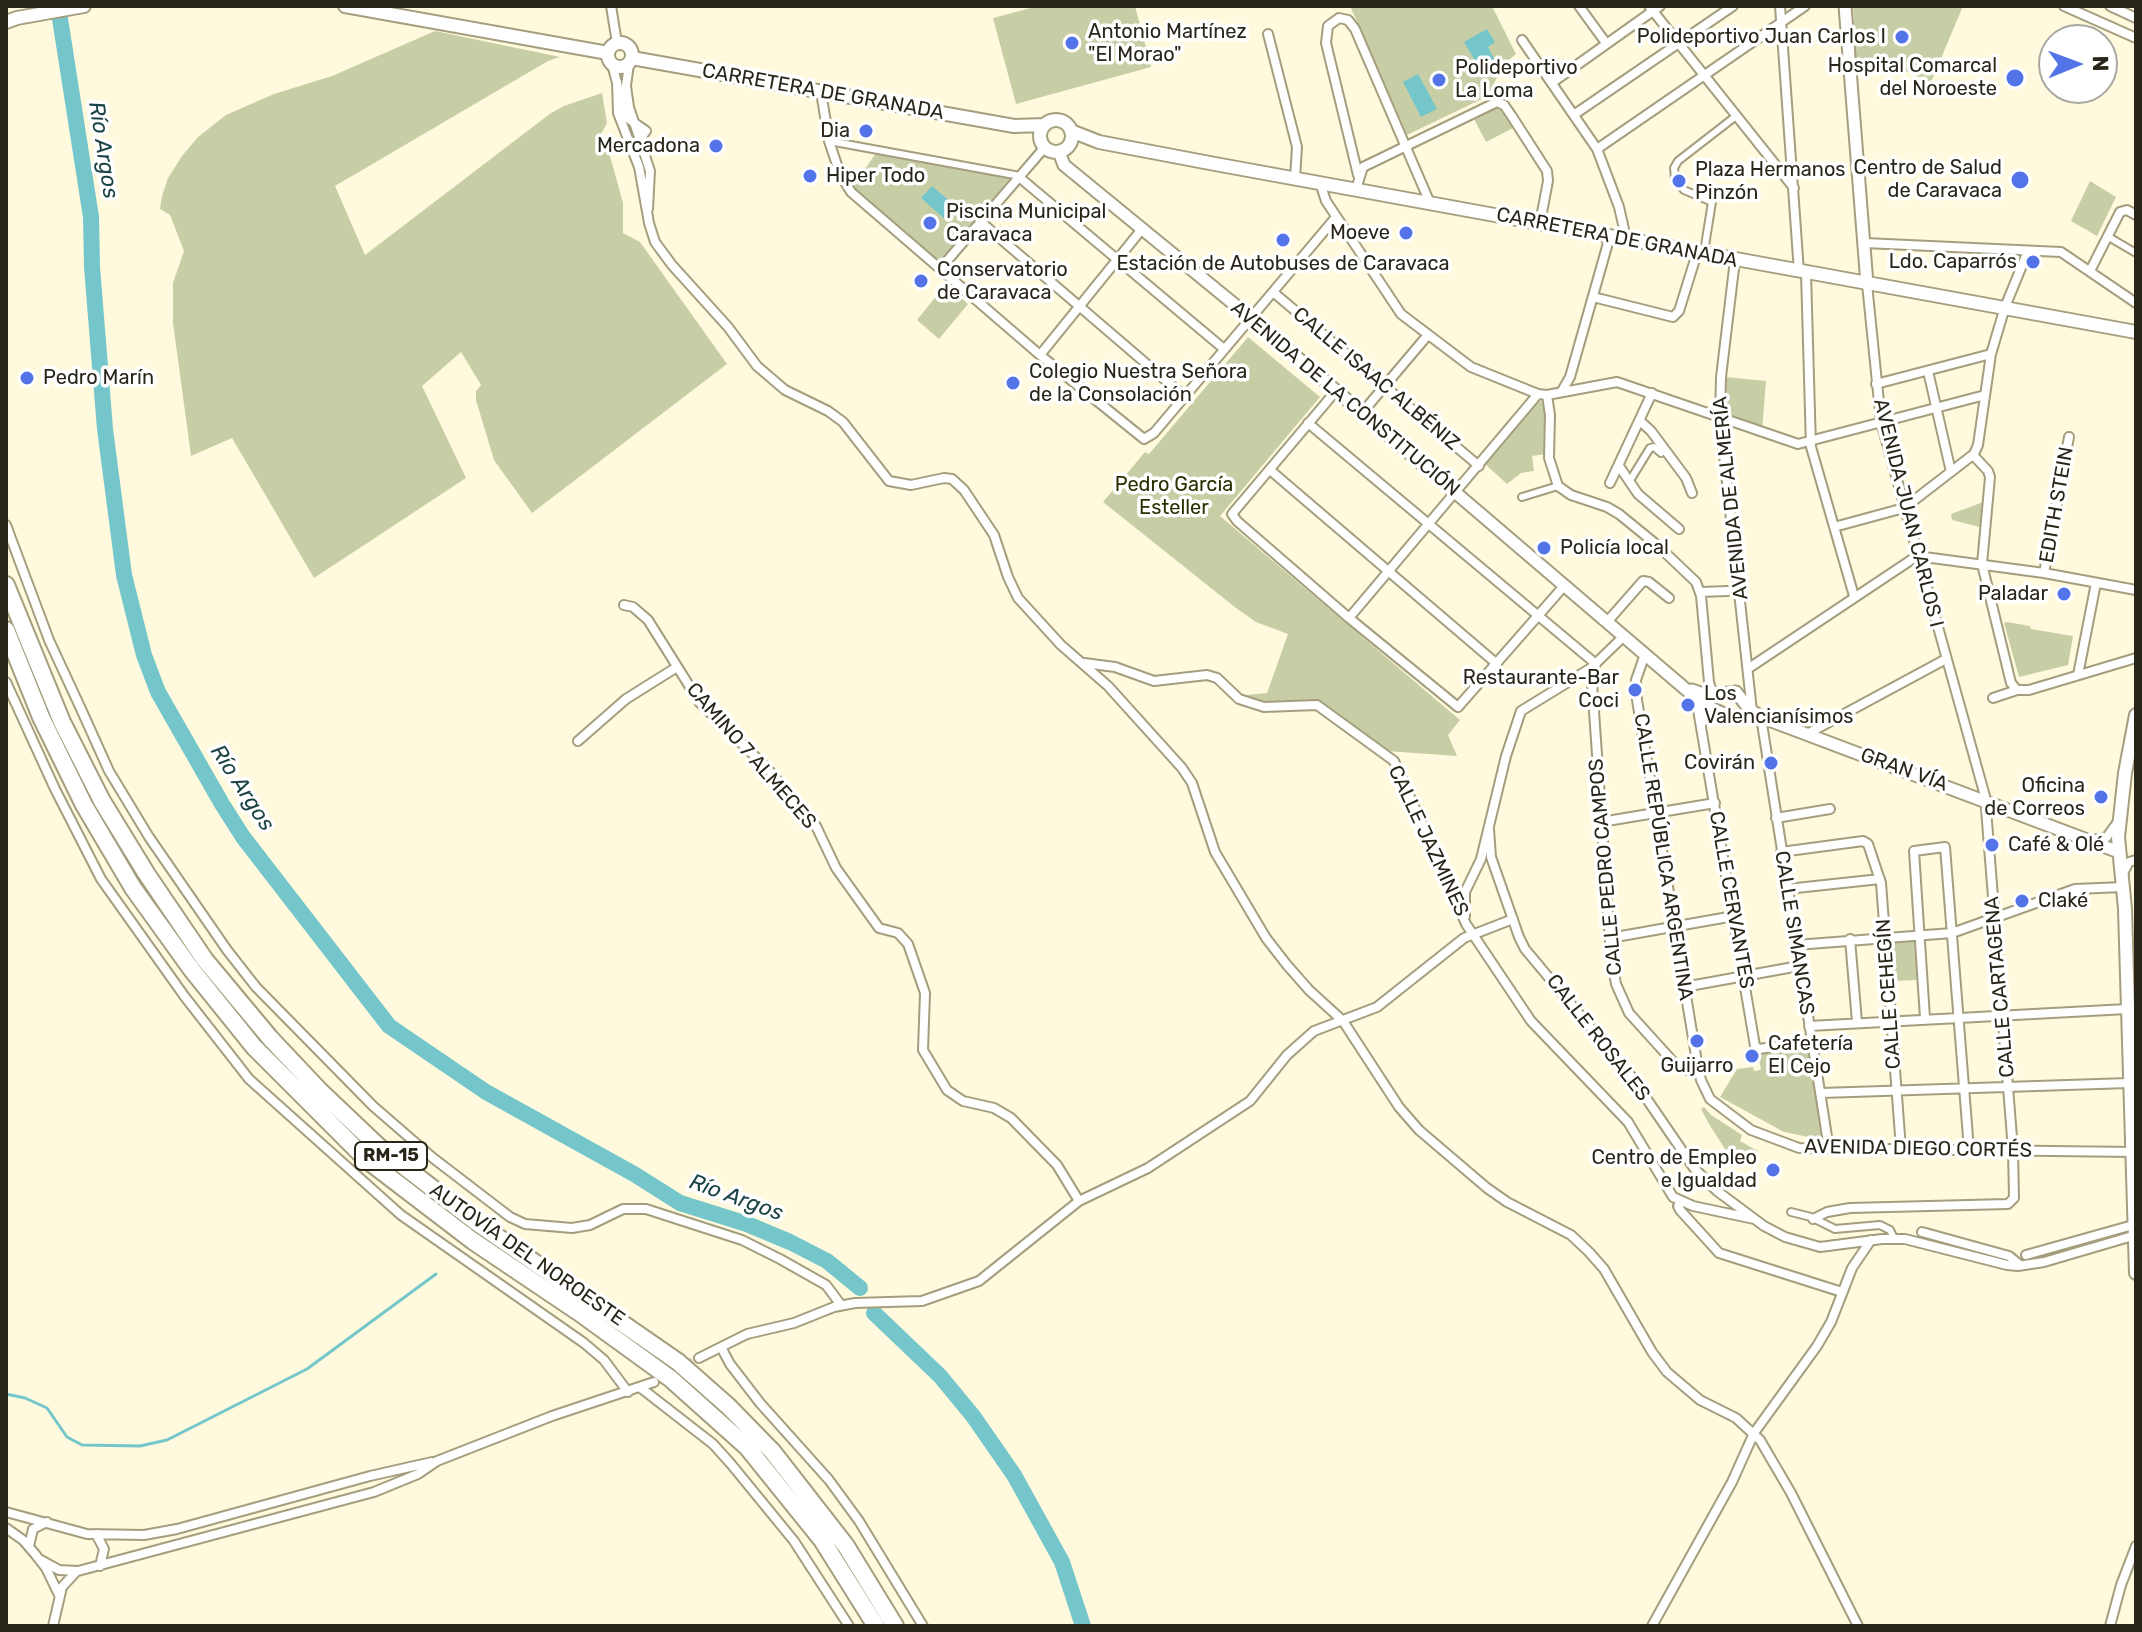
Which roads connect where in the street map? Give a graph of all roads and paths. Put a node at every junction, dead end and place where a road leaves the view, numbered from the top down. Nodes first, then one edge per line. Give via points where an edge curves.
1 (84, 6) edge
2 (347, 6) edge
3 (611, 6) edge
4 (1579, 6) edge
5 (1733, 6) edge
6 (1780, 6) edge
7 (1805, 6) edge
8 (1845, 6) edge
9 (2064, 6) edge
10 (2110, 6) edge
11 (2135, 6) edge
12 (1654, 8) edge
13 (2133, 17) edge
14 (10, 19) edge
15 (1781, 23) junction
16 (1268, 34) dead end
17 (2136, 38) edge
18 (1522, 40) dead end
19 (1606, 43) junction
20 (1679, 43) junction
21 (612, 53) junction
22 (630, 61) junction
23 (1704, 76) junction
24 (617, 82) junction
25 (1553, 82) junction
26 (821, 92) junction
27 (1575, 114) junction
28 (1736, 116) junction
29 (635, 125) junction
30 (1071, 136) junction
31 (1044, 137) junction
32 (640, 138) junction
33 (829, 141) junction
34 (1405, 145) junction
35 (1597, 149) junction
36 (1059, 152) junction
37 (1355, 161) junction
38 (1365, 166) junction
39 (1358, 175) junction
40 (1020, 176) junction
41 (1295, 178) junction
42 (1320, 183) junction
43 (1356, 189) junction
44 (1795, 189) junction
45 (642, 191) junction
46 (1430, 203) junction
47 (647, 213) junction
48 (2136, 215) edge
49 (1336, 217) junction
50 (981, 222) junction
51 (1540, 223) junction
52 (1142, 229) junction
53 (2107, 236) junction
54 (1616, 237) junction
55 (1865, 243) junction
56 (2028, 251) junction
57 (1701, 253) junction
58 (2136, 253) edge
59 (1117, 259) junction
60 (1735, 260) junction
61 (940, 269) junction
62 (2090, 271) junction
63 (1803, 272) junction
64 (1867, 284) junction
65 (1273, 292) junction
66 (1593, 297) junction
67 (2136, 303) edge
68 (1079, 306) junction
69 (2005, 307) junction
70 (1251, 318) junction
71 (2136, 332) edge
72 (1427, 336) junction
73 (1224, 349) junction
74 (1991, 354) junction
75 (1040, 355) junction
76 (1928, 371) junction
77 (1876, 384) junction
78 (1384, 386) junction
79 (1335, 392) junction
80 (1562, 392) junction
81 (1652, 393) junction
82 (1543, 394) junction
83 (1985, 395) junction
84 (1184, 396) junction
85 (1937, 408) junction
86 (1361, 414) junction
87 (1720, 419) junction
88 (1640, 421) junction
89 (1881, 422) junction
90 (1308, 423) junction
91 (2069, 437) dead end
92 (1811, 442) junction
93 (1663, 449) junction
94 (1973, 455) junction
95 (1479, 466) junction
96 (1619, 466) junction
97 (1270, 470) junction
98 (1951, 472) junction
99 (1629, 482) junction
100 (1610, 483) dead end
101 (1558, 486) junction
102 (1456, 493) junction
103 (1692, 493) dead end
104 (1522, 497) dead end
105 (1904, 508) junction
106 (1429, 523) junction
107 (6, 525) edge
108 (1834, 527) junction
109 (1679, 529) dead end
110 (1917, 556) junction
111 (1982, 564) junction
112 (1389, 571) junction
113 (2044, 573) junction
114 (2096, 583) junction
115 (6, 585) edge
116 (1564, 586) junction
117 (2136, 590) edge
118 (1728, 591) dead end
119 (1700, 592) junction
120 (1854, 596) junction
121 (1669, 598) dead end
122 (624, 605) dead end
123 (1537, 616) junction
124 (1349, 618) junction
125 (1607, 622) junction
126 (7, 633) edge
127 (1624, 636) junction
128 (1645, 654) junction
129 (1946, 659) junction
130 (2133, 660) edge
131 (1084, 663) junction
132 (1497, 664) junction
133 (1594, 666) junction
134 (677, 667) junction
135 (1749, 668) junction
136 (2078, 675) junction
137 (6, 682) edge
138 (2017, 690) junction
139 (1692, 693) junction
140 (1722, 695) junction
141 (1993, 698) dead end
142 (1752, 703) junction
143 (1708, 707) junction
144 (1729, 715) junction
145 (2136, 715) edge
146 (1701, 725) junction
147 (1807, 734) junction
148 (578, 741) dead end
149 (2130, 771) edge
150 (1980, 775) junction
151 (1957, 790) junction
152 (1986, 801) junction
153 (1715, 803) junction
154 (1830, 809) dead end
155 (2011, 811) junction
156 (1655, 813) junction
157 (1776, 818) junction
158 (2119, 818) junction
159 (1601, 822) junction
160 (1988, 824) junction
161 (1489, 829) junction
162 (2088, 840) junction
163 (1781, 852) junction
164 (2119, 852) junction
165 (2136, 859) edge
166 (1479, 865) junction
167 (1494, 865) junction
168 (1880, 879) junction
169 (2123, 880) junction
170 (1468, 886) junction
171 (1787, 889) junction
172 (1451, 893) junction
173 (1734, 916) junction
174 (1994, 917) junction
175 (1513, 919) junction
176 (1466, 924) junction
177 (1675, 927) junction
178 (1952, 933) junction
179 (1468, 936) junction
180 (1919, 936) junction
181 (1885, 937) junction
182 (1610, 938) junction
183 (1850, 939) junction
184 (1796, 945) junction
185 (1799, 966) junction
186 (1744, 976) junction
187 (1684, 987) junction
188 (2132, 1011) edge
189 (2001, 1014) junction
190 (1925, 1018) junction
191 (1959, 1018) junction
192 (1892, 1020) junction
193 (1343, 1021) junction
194 (1857, 1022) junction
195 (1809, 1026) junction
196 (1811, 1041) junction
197 (1697, 1062) junction
198 (2129, 1083) junction
199 (2008, 1086) junction
200 (1965, 1088) junction
201 (1897, 1090) junction
202 (1821, 1093) junction
203 (1829, 1149) junction
204 (1901, 1149) junction
205 (1969, 1150) junction
206 (2013, 1150) junction
207 (2134, 1152) edge
208 (1079, 1201) junction
209 (1682, 1202) junction
210 (1791, 1212) dead end
211 (1754, 1219) junction
212 (1813, 1219) junction
213 (2134, 1231) edge
214 (1922, 1232) dead end
215 (1894, 1238) junction
216 (1871, 1240) junction
217 (2026, 1255) dead end
218 (2020, 1265) junction
219 (2136, 1273) edge
220 (1842, 1292) junction
221 (841, 1305) junction
222 (721, 1347) junction
223 (699, 1358) tunnel mouth
224 (654, 1382) tunnel mouth
225 (641, 1388) junction
226 (628, 1392) junction
227 (1754, 1433) junction
228 (437, 1461) junction
229 (6, 1512) edge
230 (47, 1522) junction
231 (6, 1528) edge
232 (96, 1534) junction
233 (29, 1546) junction
234 (2136, 1546) edge
235 (39, 1559) junction
236 (100, 1566) junction
237 (78, 1571) junction
238 (59, 1595) junction
239 (2110, 1625) edge
240 (53, 1626) edge
241 (849, 1626) edge
242 (876, 1626) edge
243 (895, 1626) edge
244 (923, 1626) edge
245 (1652, 1626) edge
246 (1858, 1626) edge

1 - 14 main road
2 - 21 main road, CARRETERA DE GRANADA
3 - 21 street
4 - 19 street
5 - 20 street
6 - 15 street
7 - 15 street
8 - 55 street, AVENIDA JUAN CARLOS I
9 - 17 street
10 - 13 street
11 - 13 street
12 - 19 street
12 - 20 street
15 - 23 street
15 - 44 street
16 - 41 street via 1297,147
18 - 25 street
19 - 25 street
20 - 23 street
20 - 27 street
21 - 22 main road, CARRETERA DE GRANADA via 622,67
21 - 22 main road via 624,43 630,47
21 - 24 street
22 - 26 main road, CARRETERA DE GRANADA
22 - 29 street via 627,95
23 - 28 street
23 - 35 street
24 - 29 street via 626,117
24 - 45 street via 618,113 639,167
25 - 27 street
26 - 31 main road, CARRETERA DE GRANADA via 1014,126
26 - 33 street
27 - 35 street
28 - 44 street
28 - 57 street via 1674,168 1684,190 1712,202
29 - 32 street via 646,131
30 - 31 main road, CARRETERA DE GRANADA via 1060,121
30 - 36 main road
30 - 41 main road, CARRETERA DE GRANADA
31 - 36 main road, CARRETERA DE GRANADA
31 - 40 street
32 - 45 street
32 - 47 street via 650,171
33 - 40 street
33 - 61 street via 851,192
34 - 37 street via 1355,29 1348,20 1335,20 1326,29 1326,43
34 - 38 street
34 - 46 street
34 - 51 street via 1500,103 1547,171
35 - 54 street via 1624,229
36 - 52 street, AVENIDA DE LA CONSTITUCIÓN via 1064,165
37 - 38 street
37 - 39 street
38 - 39 street
39 - 43 street
40 - 50 street
40 - 59 street
41 - 42 main road, CARRETERA DE GRANADA
42 - 43 main road, CARRETERA DE GRANADA
42 - 49 street
43 - 46 main road, CARRETERA DE GRANADA
44 - 63 street
45 - 47 street
46 - 51 main road, CARRETERA DE GRANADA
47 - 131 street via 662,252 767,375 843,422 889,481 911,485 944,478 958,483 1001,548 1018,598
48 - 53 street via 2120,212
49 - 65 street
49 - 72 street via 1394,306
50 - 61 street
50 - 68 street
51 - 54 main road, CARRETERA DE GRANADA
52 - 59 street
52 - 70 street, AVENIDA DE LA CONSTITUCIÓN
53 - 58 street
53 - 62 street
54 - 57 main road, CARRETERA DE GRANADA
54 - 66 street
55 - 56 street
55 - 64 street, AVENIDA JUAN CARLOS I
56 - 62 street via 2061,252
56 - 69 street
57 - 60 main road, CARRETERA DE GRANADA
57 - 66 street via 1675,316
59 - 68 street
59 - 73 street
60 - 63 main road, CARRETERA DE GRANADA
60 - 87 street, AVENIDA DE ALMERÍA
61 - 75 street
62 - 67 street
63 - 64 main road, CARRETERA DE GRANADA
63 - 92 street
64 - 69 main road, CARRETERA DE GRANADA
64 - 77 street, AVENIDA JUAN CARLOS I
65 - 70 street
65 - 78 street, CALLE ISAAC ALBÉNIZ
66 - 80 street
68 - 75 street
68 - 84 street
69 - 71 main road, CARRETERA DE GRANADA
69 - 74 street
70 - 73 street
70 - 79 street, AVENIDA DE LA CONSTITUCIÓN
72 - 78 street
72 - 82 street via 1471,367
73 - 84 street
74 - 76 street
74 - 83 street
75 - 84 street via 1146,439
76 - 77 street
76 - 85 street
77 - 89 street, AVENIDA JUAN CARLOS I
78 - 86 street
78 - 95 street, CALLE ISAAC ALBÉNIZ
79 - 86 street, AVENIDA DE LA CONSTITUCIÓN
79 - 90 street
80 - 81 street via 1617,382
80 - 82 street
81 - 87 street
81 - 88 street
82 - 95 street
82 - 101 street via 1550,415 1549,458
83 - 85 street
83 - 94 street
85 - 89 street
85 - 98 street
86 - 102 street, AVENIDA DE LA CONSTITUCIÓN
87 - 92 street via 1792,444
87 - 135 street, AVENIDA DE ALMERÍA
88 - 93 street
88 - 96 street
89 - 92 street
89 - 105 street, AVENIDA JUAN CARLOS I
90 - 97 street
90 - 106 street
91 - 113 street, EDITH STEIN
92 - 108 street
93 - 99 street via 1661,453 1650,448
93 - 103 street
94 - 98 street
94 - 111 street via 1990,477
95 - 102 street
96 - 99 street
96 - 100 street
97 - 112 street
97 - 124 street via 1232,514
98 - 105 street
99 - 109 street
101 - 104 street
101 - 119 street via 1619,514 1691,576
102 - 106 street
102 - 116 street, AVENIDA DE LA CONSTITUCIÓN
105 - 108 street
105 - 110 street, AVENIDA JUAN CARLOS I
106 - 112 street
106 - 123 street
107 - 221 street via 49,640 109,771 149,837 256,987 373,1106 433,1158 525,1224 572,1228 623,1209 646,1209 742,1240 826,1285
108 - 120 street
110 - 111 street
110 - 120 street
110 - 129 street, AVENIDA JUAN CARLOS I
111 - 113 street
111 - 138 street
112 - 124 street
112 - 132 street
113 - 114 street
114 - 117 street
114 - 136 street
115 - 243 highway, AUTOVÍA DEL NOROESTE / RM-15 via 62,722 102,801 205,960 270,1038 379,1147 476,1222 678,1362 728,1406 772,1451 846,1546
116 - 123 street
116 - 125 street, AVENIDA DE LA CONSTITUCIÓN
118 - 119 street
119 - 140 street via 1709,682
120 - 135 street
121 - 125 street via 1643,581
122 - 134 street, CAMINO 7 ALMECES via 648,620
123 - 132 street
123 - 133 street
124 - 132 street via 1458,707
125 - 127 street, AVENIDA DE LA CONSTITUCIÓN
126 - 242 highway, AUTOVÍA DEL NOROESTE / RM-15 via 84,805 133,888 254,1047 367,1160 671,1379 747,1447 822,1540
127 - 128 street, AVENIDA DE LA CONSTITUCIÓN
127 - 133 street
128 - 139 street, AVENIDA DE LA CONSTITUCIÓN
128 - 156 street, CALLE REPÚBLICA ARGENTINA via 1636,680 1637,700
129 - 147 street
129 - 150 street, AVENIDA JUAN CARLOS I
130 - 136 street
131 - 172 street, CALLE JAZMINES via 1154,681 1207,675 1239,699 1264,707 1323,708 1394,761
131 - 193 street via 1182,768 1215,852 1266,938
133 - 159 street, CALLE PEDRO CAMPOS
133 - 161 street via 1521,711
134 - 148 street via 626,699
134 - 208 street, CAMINO 7 ALMECES via 700,703 767,768 816,826 836,868 879,928 898,933 908,944 925,993 923,1050 947,1090 1011,1118 1057,1165
135 - 142 street, AVENIDA DE ALMERÍA
136 - 138 street
137 - 226 street via 101,879 249,1079 401,1215 584,1343
138 - 141 street
139 - 140 street
139 - 143 street, AVENIDA DE LA CONSTITUCIÓN
139 - 146 street, CALLE CERVANTES
140 - 142 street via 1736,692
140 - 143 street
140 - 144 street via 1719,705
142 - 144 street, AVENIDA DE LA CONSTITUCIÓN
142 - 144 street
142 - 147 street, GRAN VÍA
142 - 157 street, CALLE SIMANCAS
143 - 144 street, AVENIDA DE LA CONSTITUCIÓN
143 - 146 street
145 - 149 main road
146 - 153 street, CALLE CERVANTES
147 - 151 street, GRAN VÍA
149 - 158 main road
150 - 151 street via 1973,789
150 - 152 street, AVENIDA JUAN CARLOS I
151 - 152 street, GRAN VÍA
152 - 155 street, GRAN VÍA
152 - 160 street, CALLE CARTAGENA
153 - 156 street
153 - 173 street, CALLE CERVANTES
154 - 157 street
155 - 160 street via 1994,813
155 - 162 street, GRAN VÍA
156 - 159 street
156 - 177 street, CALLE REPÚBLICA ARGENTINA
157 - 163 street, CALLE SIMANCAS
158 - 162 street via 2106,838
158 - 164 main road
159 - 182 street, CALLE PEDRO CAMPOS
160 - 174 street, CALLE CARTAGENA
161 - 166 street
161 - 167 street, CALLE ROSALES
162 - 164 street, GRAN VÍA
163 - 168 street, CALLE CEHEGÍN via 1866,841
163 - 171 street, CALLE SIMANCAS
164 - 165 street, GRAN VÍA
164 - 169 main road
165 - 169 street via 2129,862
166 - 167 street
166 - 170 street
167 - 175 street, CALLE ROSALES
168 - 171 street
168 - 181 street, CALLE CEHEGÍN
169 - 174 street via 2075,889
169 - 188 main road
170 - 172 street
170 - 176 street via 1463,902
171 - 184 street, CALLE SIMANCAS
172 - 176 street, CALLE JAZMINES
173 - 177 street
173 - 186 street, CALLE CERVANTES
174 - 178 street
174 - 189 street, CALLE CARTAGENA
175 - 179 street
175 - 211 street, CALLE ROSALES via 1525,949 1631,1076 1694,1168
176 - 179 street, CALLE JAZMINES
177 - 182 street
177 - 187 street, CALLE REPÚBLICA ARGENTINA
178 - 180 street
178 - 180 street via 1945,847 1914,851
178 - 191 street
179 - 193 street via 1377,1007
179 - 209 street, CALLE JAZMINES via 1531,1021 1628,1122 1667,1189
180 - 181 street
180 - 190 street
181 - 183 street
181 - 192 street, CALLE CEHEGÍN
182 - 197 street, CALLE PEDRO CAMPOS via 1616,984 1629,1013 1677,1066 1690,1071
183 - 184 street
183 - 194 street
184 - 185 street, CALLE SIMANCAS
185 - 186 street
185 - 195 street, CALLE SIMANCAS
186 - 187 street
186 - 196 street, CALLE CERVANTES via 1757,1049
187 - 197 street, CALLE REPÚBLICA ARGENTINA
188 - 189 street
188 - 198 main road
189 - 191 street
189 - 199 street, CALLE CARTAGENA
190 - 191 street
190 - 192 street
191 - 200 street
192 - 194 street
192 - 201 street, CALLE CEHEGÍN
193 - 208 street via 1314,1031 1232,1115 1148,1168
193 - 227 street via 1419,1130 1507,1202 1571,1235 1618,1291 1667,1372
194 - 195 street
195 - 196 street, CALLE SIMANCAS
196 - 202 street, CALLE SIMANCAS
197 - 203 street, AVENIDA DIEGO CORTÉS via 1710,1099 1732,1118 1764,1137 1799,1148
198 - 199 street
198 - 207 main road
199 - 200 street
199 - 206 street, CALLE CARTAGENA
200 - 201 street
200 - 205 street
201 - 202 street
201 - 204 street, CALLE CEHEGÍN
202 - 203 street, CALLE SIMANCAS
203 - 204 street, AVENIDA DIEGO CORTÉS
204 - 205 street, AVENIDA DIEGO CORTÉS
205 - 206 street, AVENIDA DIEGO CORTÉS
206 - 207 street, AVENIDA DIEGO CORTÉS
206 - 212 street, CALLE CARTAGENA via 2014,1198 2008,1204 1850,1208
207 - 213 main road
208 - 221 street via 968,1286 922,1301
209 - 211 street
209 - 220 street, CALLE JAZMINES via 1680,1210 1719,1253
210 - 212 street
211 - 216 street via 1785,1237 1820,1247
212 - 215 street via 1835,1229 1880,1225
213 - 217 street
213 - 218 street
213 - 219 main road
214 - 218 street via 2009,1256
215 - 216 street
215 - 218 street
216 - 220 street
220 - 227 street via 1817,1346
221 - 222 street
222 - 223 street
222 - 244 street via 760,1403 859,1521
224 - 225 street
225 - 226 street
225 - 241 street via 731,1464 794,1541
226 - 228 street
227 - 245 street
227 - 246 street
228 - 232 street via 177,1529
228 - 236 street via 374,1492
229 - 230 street
230 - 232 street
230 - 233 street via 33,1529
231 - 233 street
232 - 236 street via 104,1549
233 - 235 street
234 - 239 street
235 - 237 street via 59,1570
235 - 238 street
236 - 237 street
237 - 238 street
238 - 240 street

